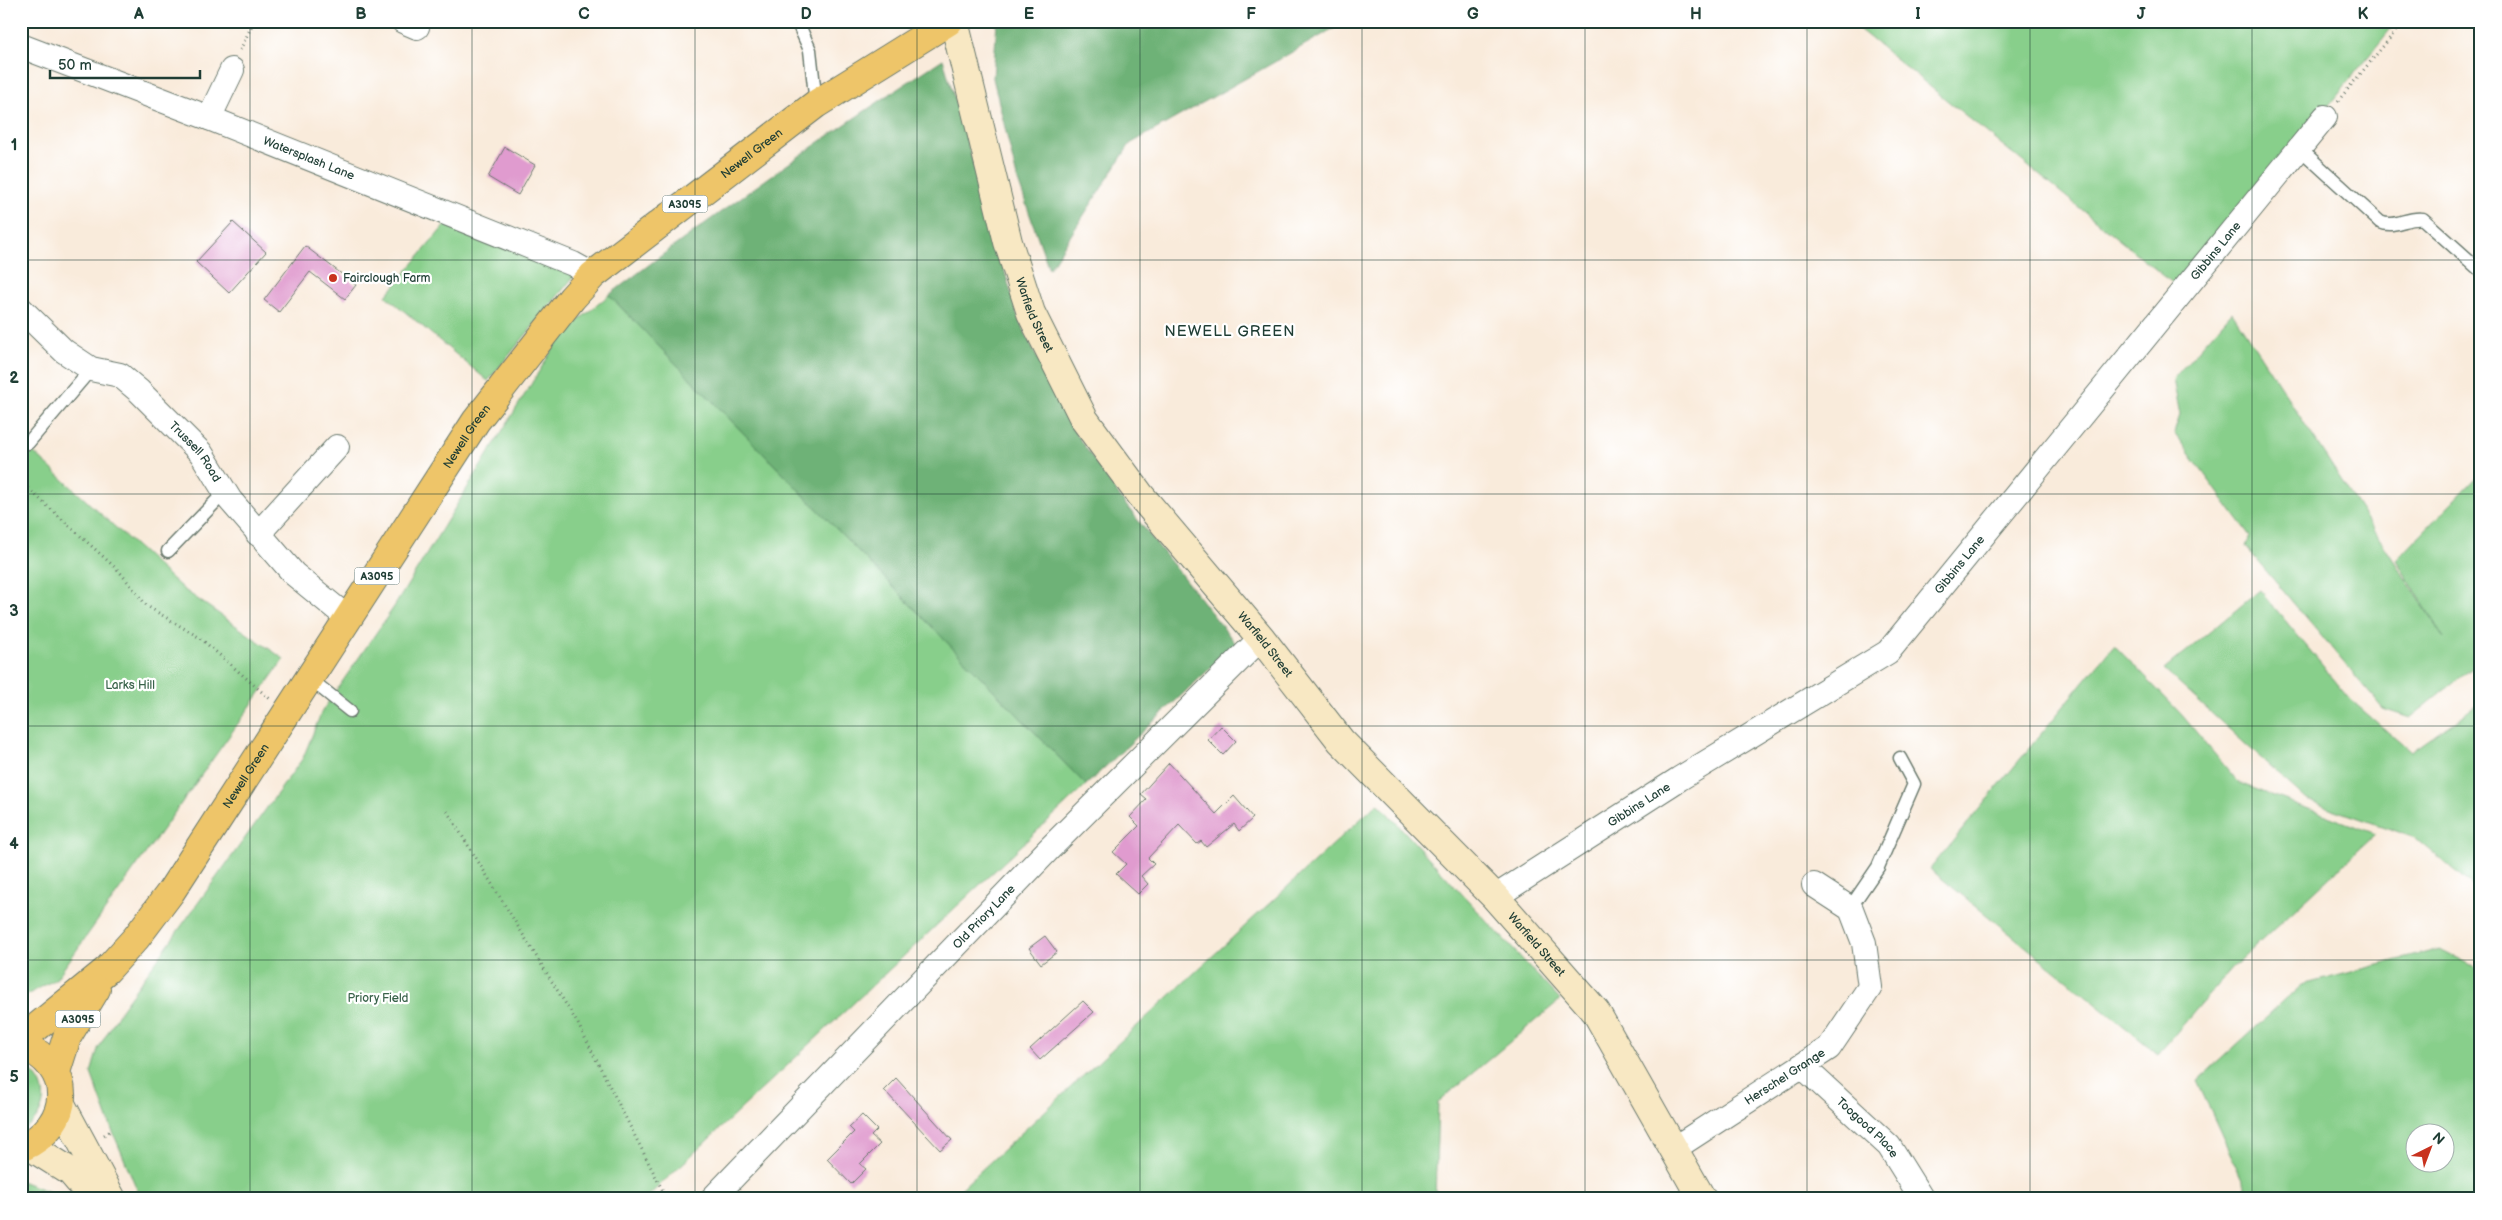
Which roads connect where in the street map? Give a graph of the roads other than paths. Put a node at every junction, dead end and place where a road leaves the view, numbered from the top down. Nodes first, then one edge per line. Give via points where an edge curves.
1 (403, 21) edge
2 (419, 21) edge
3 (796, 21) edge
4 (949, 21) edge
5 (954, 21) edge
6 (21, 46) edge
7 (232, 70) road end
8 (816, 104) junction
9 (2325, 117) road end
10 (208, 118) junction
11 (2299, 148) junction
12 (2481, 271) edge
13 (593, 275) junction
14 (21, 309) edge
15 (91, 369) junction
16 (28, 443) dead end
17 (337, 447) dead end
18 (225, 492) junction
19 (258, 534) junction
20 (168, 551) dead end
21 (349, 619) junction
22 (1261, 638) junction
23 (310, 679) junction
24 (350, 712) dead end
25 (1900, 758) dead end
26 (1814, 885) dead end
27 (1495, 897) junction
28 (1850, 908) junction
29 (107, 970) junction
30 (21, 1040) edge
31 (21, 1045) edge
32 (1802, 1066) junction
33 (56, 1072) junction
34 (61, 1104) junction
35 (25, 1146) edge
36 (1675, 1148) junction
37 (94, 1199) edge
38 (112, 1199) edge
39 (712, 1199) edge
40 (1702, 1199) edge
41 (1922, 1199) edge

1 - 2 street via 416,27
3 - 8 lane via 810,50
4 - 8 main road, Newell Green / A3095
5 - 22 main road, Warfield Street via 1008,242 1031,313 1084,419 1128,480
6 - 10 street, Watersplash Lane
7 - 10 street
8 - 13 main road, Newell Green / A3095
9 - 11 street, Gibbins Lane
10 - 13 street, Watersplash Lane via 573,264
11 - 12 lane via 2380,222 2394,225 2423,219
11 - 27 street, Gibbins Lane via 1888,652 1679,779
13 - 21 main road, Newell Green / A3095 via 476,421
14 - 15 street, Trussell Road via 64,351
15 - 16 lane
15 - 18 street, Trussell Road via 120,375 140,391 201,453
17 - 19 street
18 - 19 street, Trussell Road
18 - 20 lane
19 - 21 street, Trussell Road via 294,574
21 - 23 main road, Newell Green / A3095
22 - 27 main road, Warfield Street via 1341,741
22 - 39 street, Old Priory Lane via 1049,849
23 - 24 lane
23 - 29 main road, Newell Green / A3095 via 170,893
25 - 28 lane via 1914,784 1878,867
26 - 28 street
27 - 36 main road, Warfield Street via 1596,1012
28 - 32 street, Herschel Grange via 1864,943 1870,986 1829,1048
29 - 30 main road, Newell Green / A3095
29 - 33 main road, Newell Green / A3095 via 67,1037
31 - 33 main road via 37,1051
32 - 36 street, Herschel Grange
32 - 41 street, Toogood Place via 1889,1146
33 - 34 main road
34 - 35 main road via 48,1131
34 - 38 main road
35 - 37 main road via 71,1172
36 - 40 main road, Warfield Street

